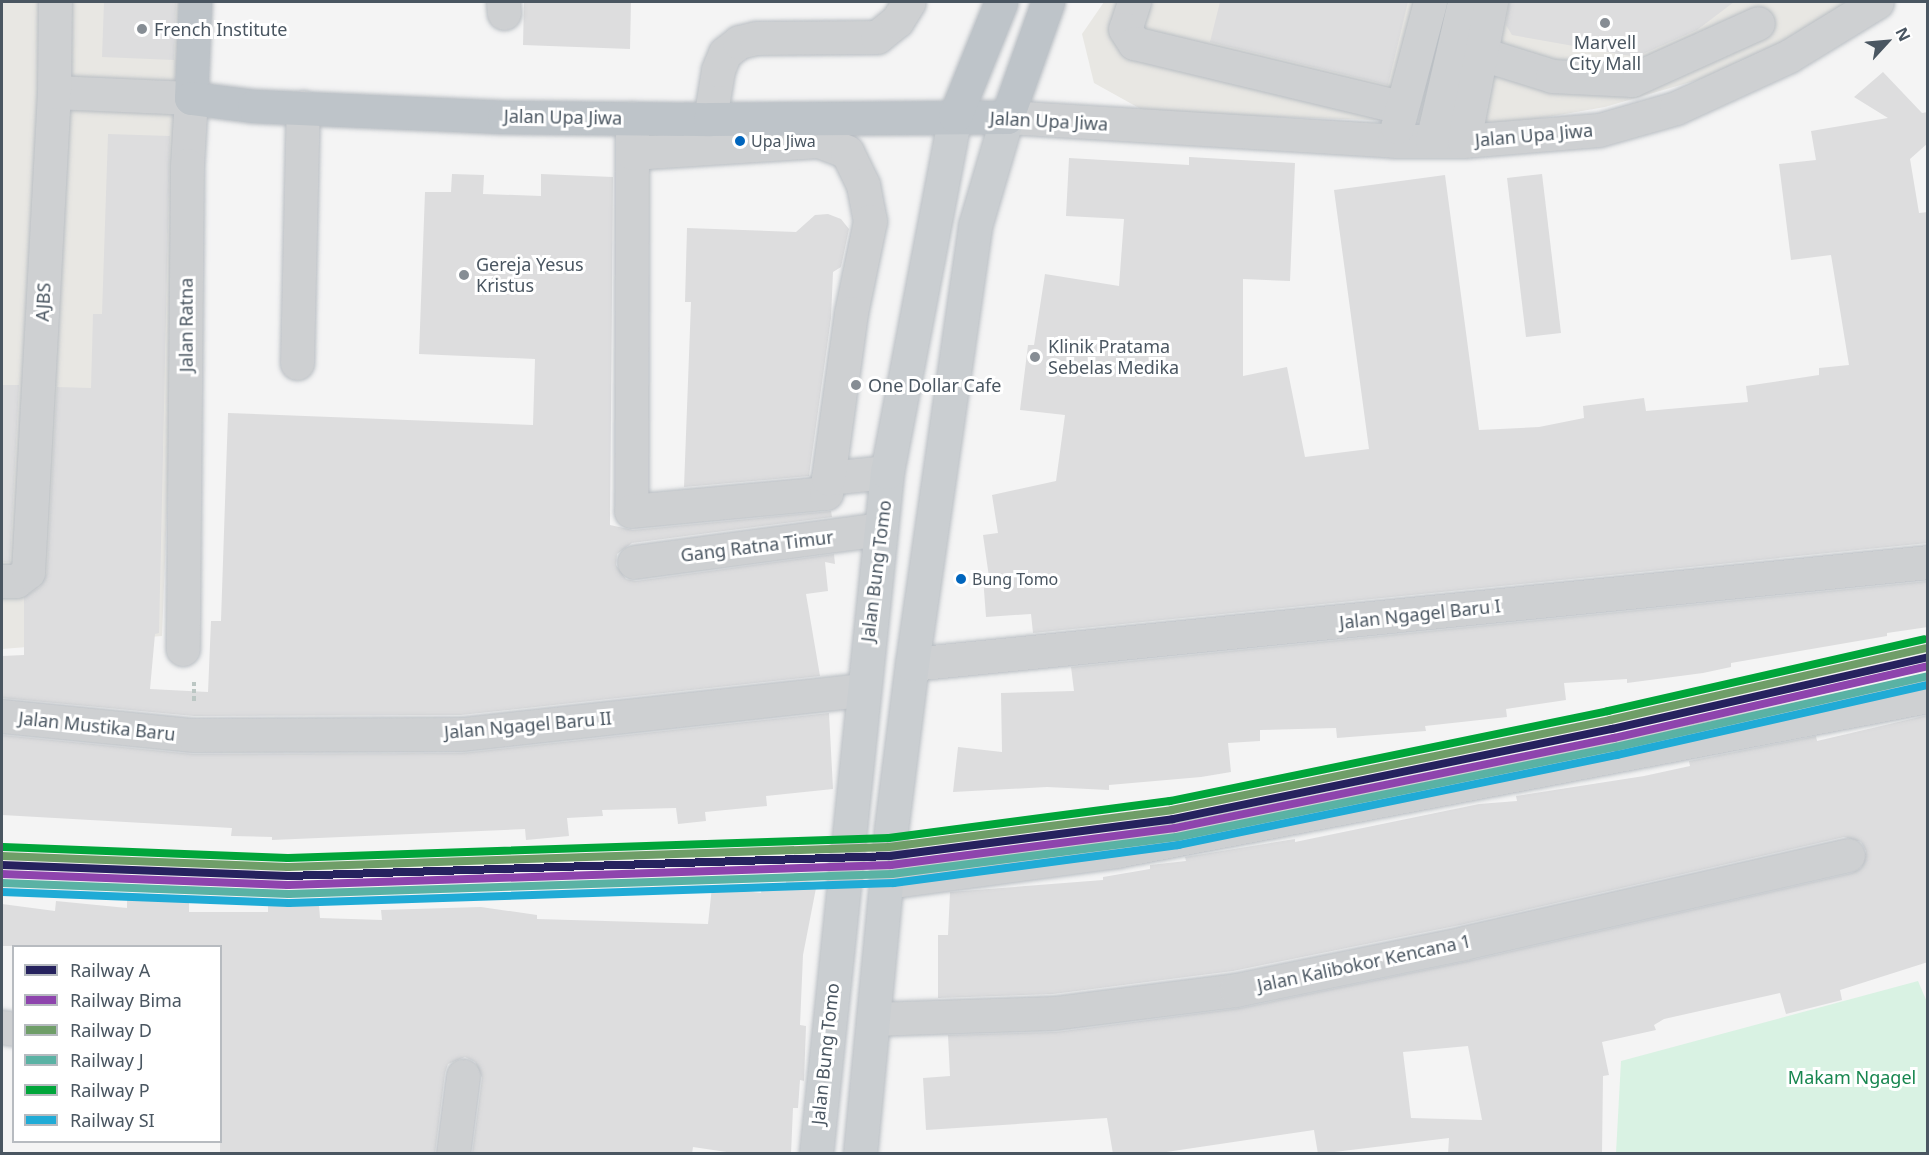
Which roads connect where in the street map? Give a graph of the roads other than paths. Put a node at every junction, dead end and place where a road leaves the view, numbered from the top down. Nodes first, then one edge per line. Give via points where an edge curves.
1 (55, 2) edge
2 (195, 2) edge
3 (909, 2) edge
4 (1001, 2) edge
5 (1048, 2) edge
6 (1134, 2) edge
7 (1430, 2) edge
8 (1464, 2) edge
9 (1491, 2) edge
10 (1877, 2) edge
11 (1758, 23) dead end
12 (1482, 54) junction
13 (54, 92) junction
14 (191, 98) junction
15 (303, 107) junction
16 (1401, 107) junction
17 (955, 116) junction
18 (1007, 117) junction
19 (632, 118) junction
20 (710, 119) junction
21 (1394, 141) junction
22 (1432, 141) junction
23 (1464, 141) junction
24 (632, 153) junction
25 (297, 363) dead end
26 (887, 472) junction
27 (828, 478) junction
28 (880, 529) junction
29 (634, 562) dead end
30 (1928, 562) edge
31 (2, 582) edge
32 (183, 649) road end
33 (912, 664) junction
34 (862, 690) junction
35 (1928, 696) edge
36 (2, 716) edge
37 (193, 735) joint
38 (1848, 855) dead end
39 (887, 882) junction
40 (873, 1019) junction
41 (463, 1076) dead end
42 (453, 1154) edge
43 (816, 1154) edge
44 (860, 1154) edge

1 - 13 street, AJBS
2 - 14 highway, Jalan Ratna
3 - 20 street via 897,21 877,37 756,38 739,42 725,53 718,70
4 - 17 highway, Jalan Bung Tomo
5 - 18 highway
6 - 16 street via 1125,29 1134,43
7 - 16 street
8 - 22 street
9 - 12 street
10 - 23 street, Jalan Upa Jiwa via 1790,56 1634,123 1599,130
11 - 12 street via 1632,80 1552,76
12 - 23 street
13 - 14 street
13 - 31 street, AJBS via 28,572 16,581
14 - 15 highway, Jalan Upa Jiwa
14 - 32 street, Jalan Ratna via 187,165
15 - 19 highway, Jalan Upa Jiwa
15 - 25 street
16 - 21 street
17 - 18 highway, Jalan Upa Jiwa
17 - 20 highway, Jalan Upa Jiwa
17 - 26 main road, Jalan Bung Tomo
18 - 21 street, Jalan Upa Jiwa
18 - 33 main road via 975,226
19 - 20 highway, Jalan Upa Jiwa
19 - 24 street
21 - 22 street, Jalan Upa Jiwa
22 - 23 street, Jalan Upa Jiwa
24 - 27 street via 819,141 847,152 863,185 870,221 851,313
24 - 27 street via 631,511 825,493
26 - 27 street
26 - 28 main road, Jalan Bung Tomo
28 - 29 street, Gang Ratna Timur
28 - 34 main road, Jalan Bung Tomo
30 - 33 street, Jalan Ngagel Baru I
33 - 39 main road
34 - 37 street, Jalan Ngagel Baru II via 462,734
34 - 43 main road, Jalan Bung Tomo
35 - 39 street via 1116,851
36 - 37 street, Jalan Mustika Baru
38 - 40 street, Jalan Kalibokor Kencana 1 via 1464,943 1236,990 1054,1013
39 - 40 main road
40 - 44 main road
41 - 42 street

